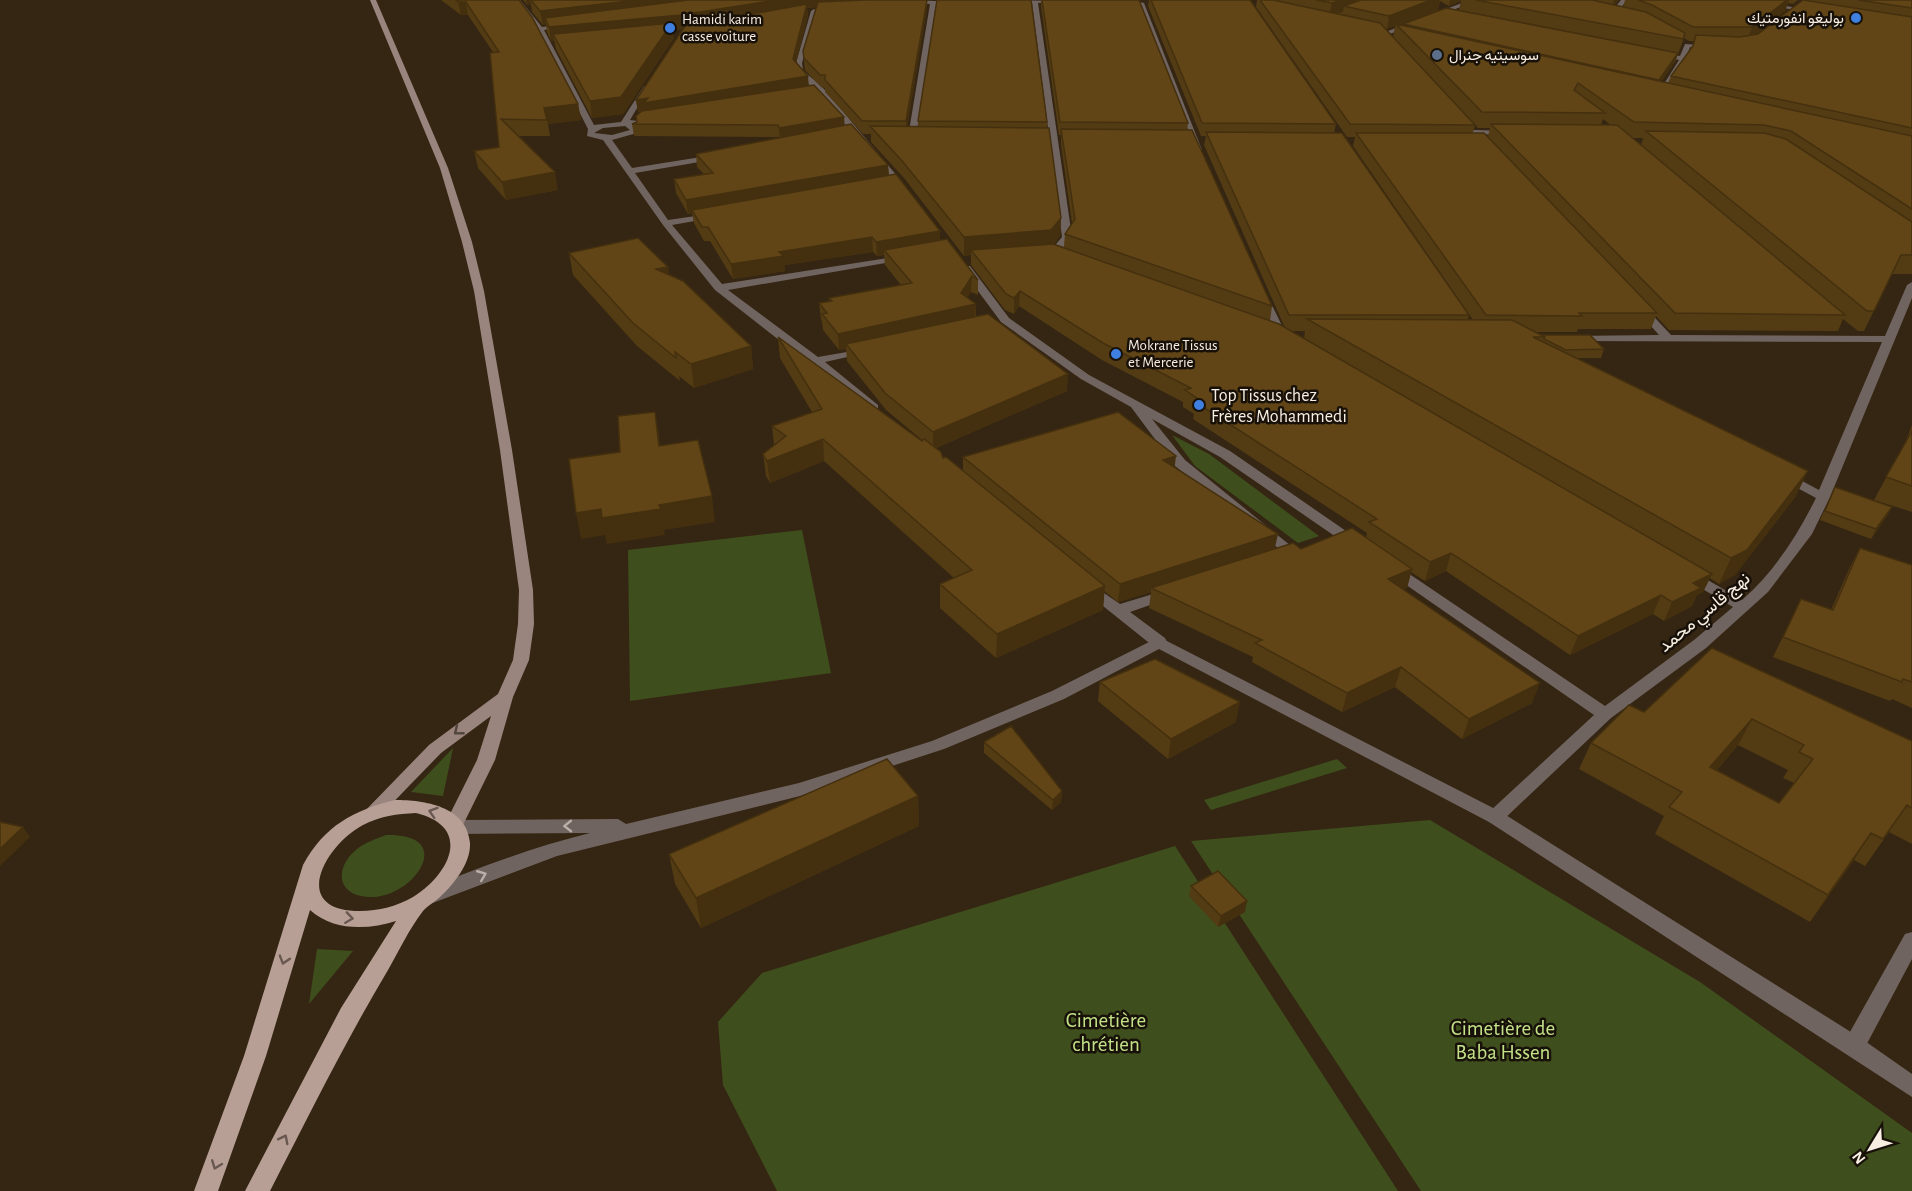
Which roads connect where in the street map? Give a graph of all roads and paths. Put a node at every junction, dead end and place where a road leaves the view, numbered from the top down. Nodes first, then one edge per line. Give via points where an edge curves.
1 (373, 0) edge
2 (517, 0) edge
3 (1476, 0) edge
4 (1624, 0) edge
5 (1742, 0) edge
6 (1806, 0) edge
7 (1001, 1) edge
8 (1035, 1) edge
9 (933, 2) junction
10 (967, 2) edge
11 (1071, 2) edge
12 (905, 3) edge
13 (1130, 3) edge
14 (1141, 3) junction
15 (1152, 3) edge
16 (1439, 5) dead end
17 (534, 7) edge
18 (524, 9) junction
19 (1797, 9) junction
20 (814, 11) edge
21 (1446, 11) junction
22 (1820, 12) edge
23 (1608, 13) edge
24 (1456, 15) edge
25 (1788, 16) edge
26 (574, 25) edge
27 (540, 29) junction
28 (1372, 31) edge
29 (1383, 34) junction
30 (1406, 39) edge
31 (1679, 40) edge
32 (558, 44) edge
33 (547, 45) junction
34 (1687, 45) junction
35 (1727, 47) edge
36 (1399, 50) edge
37 (1649, 52) edge
38 (1683, 59) junction
39 (650, 83) edge
40 (821, 91) junction
41 (1648, 91) edge
42 (810, 93) edge
43 (1660, 93) junction
44 (1671, 96) edge
45 (642, 118) edge
46 (626, 124) junction
47 (1467, 124) edge
48 (592, 129) junction
49 (1522, 133) edge
50 (843, 134) edge
51 (858, 135) junction
52 (902, 137) edge
53 (912, 137) junction
54 (924, 137) edge
55 (1473, 137) junction
56 (606, 138) junction
57 (870, 138) edge
58 (1041, 138) edge
59 (1053, 138) junction
60 (1065, 138) edge
61 (1183, 139) edge
62 (1195, 139) junction
63 (1206, 139) edge
64 (1482, 141) edge
65 (726, 155) edge
66 (1204, 161) edge
67 (631, 171) junction
68 (899, 182) junction
69 (887, 184) edge
70 (912, 199) edge
71 (724, 213) edge
72 (666, 223) junction
73 (1031, 254) edge
74 (916, 255) edge
75 (970, 260) edge
76 (1912, 285) edge
77 (719, 288) junction
78 (1262, 292) edge
79 (1628, 295) edge
80 (1565, 338) edge
81 (1668, 338) junction
82 (1890, 339) junction
83 (883, 346) edge
84 (1301, 348) edge
85 (816, 361) junction
86 (1131, 401) junction
87 (880, 414) edge
88 (1771, 471) edge
89 (1823, 497) junction
90 (1345, 537) junction
91 (1325, 544) edge
92 (1365, 550) edge
93 (1272, 561) edge
94 (1384, 563) edge
95 (1682, 571) edge
96 (1080, 580) edge
97 (1183, 589) edge
98 (1743, 607) junction
99 (1116, 610) junction
100 (1159, 642) junction
101 (1700, 644) junction
102 (1721, 654) edge
103 (505, 697) junction
104 (1605, 714) junction
105 (371, 814) junction
106 (1494, 817) junction
107 (455, 825) junction
108 (648, 825) junction
109 (308, 884) junction
110 (422, 901) junction
111 (1912, 940) edge
112 (1854, 1046) junction
113 (1912, 1087) edge
114 (206, 1191) edge
115 (257, 1191) edge

1 - 103 main road via 444,168 479,291 526,590 521,660
2 - 18 street
3 - 21 street
4 - 23 street via 1616,11 1633,18
5 - 19 street
6 - 19 street
7 - 8 street
8 - 11 street
8 - 59 street
9 - 10 street
9 - 12 street
9 - 53 street
13 - 14 street
14 - 15 street
14 - 62 street
16 - 21 street
17 - 18 street
18 - 27 street
19 - 22 street
19 - 25 street
20 - 40 street via 798,63
21 - 24 street
21 - 29 street
26 - 27 street
27 - 33 street
28 - 29 street
29 - 30 street
29 - 36 street
31 - 34 street
32 - 33 street
33 - 48 street
34 - 35 street
34 - 38 street
37 - 38 street
38 - 43 street
39 - 46 street
40 - 42 street
40 - 51 street
41 - 43 street
43 - 44 street
45 - 46 street
46 - 48 street
46 - 56 street via 633,126 634,131
47 - 55 street
48 - 56 street via 590,134
49 - 55 street
50 - 51 street
51 - 57 street
51 - 68 street
52 - 53 street
53 - 54 street
55 - 64 street
56 - 67 street
58 - 59 street
59 - 60 street
59 - 73 street via 1067,237 1059,255
61 - 62 street
62 - 63 street
62 - 66 street
65 - 67 street
67 - 72 street
68 - 69 street
68 - 70 street
71 - 72 street
72 - 77 street
74 - 77 street
75 - 86 street via 960,261 1000,321 1085,377
76 - 82 street, نهج قاسي محمد
77 - 85 street
78 - 84 street via 1281,335
79 - 81 street
80 - 81 street
81 - 82 street via 1851,335
82 - 89 street, نهج قاسي محمد
83 - 85 street
85 - 87 street
86 - 90 street via 1225,454
86 - 93 street via 1180,463 1299,552
88 - 89 street
89 - 98 street, نهج قاسي محمد via 1804,534 1763,589
90 - 91 street
90 - 92 street
94 - 104 street
95 - 98 street
96 - 99 street
97 - 99 street
98 - 101 street, نهج قاسي محمد
99 - 100 street
100 - 106 street
100 - 108 street via 1058,695 938,745 800,789
101 - 102 street
101 - 104 street, نهج قاسي محمد
103 -> 105 main road via 435,749
103 - 107 main road via 486,760
104 - 106 street, نهج قاسي محمد
107 -> 105 main road via 429,809 411,807
105 - 109 main road via 325,844 309,871
106 - 112 street
108 -> 107 street
107 - 110 main road via 460,836 460,855 449,877
110 -> 108 street via 555,849
109 -> 110 main road via 314,902 332,915 358,920 388,916
109 -> 114 main road via 255,1056
115 -> 110 main road via 349,1015
111 - 112 street
112 - 113 street

